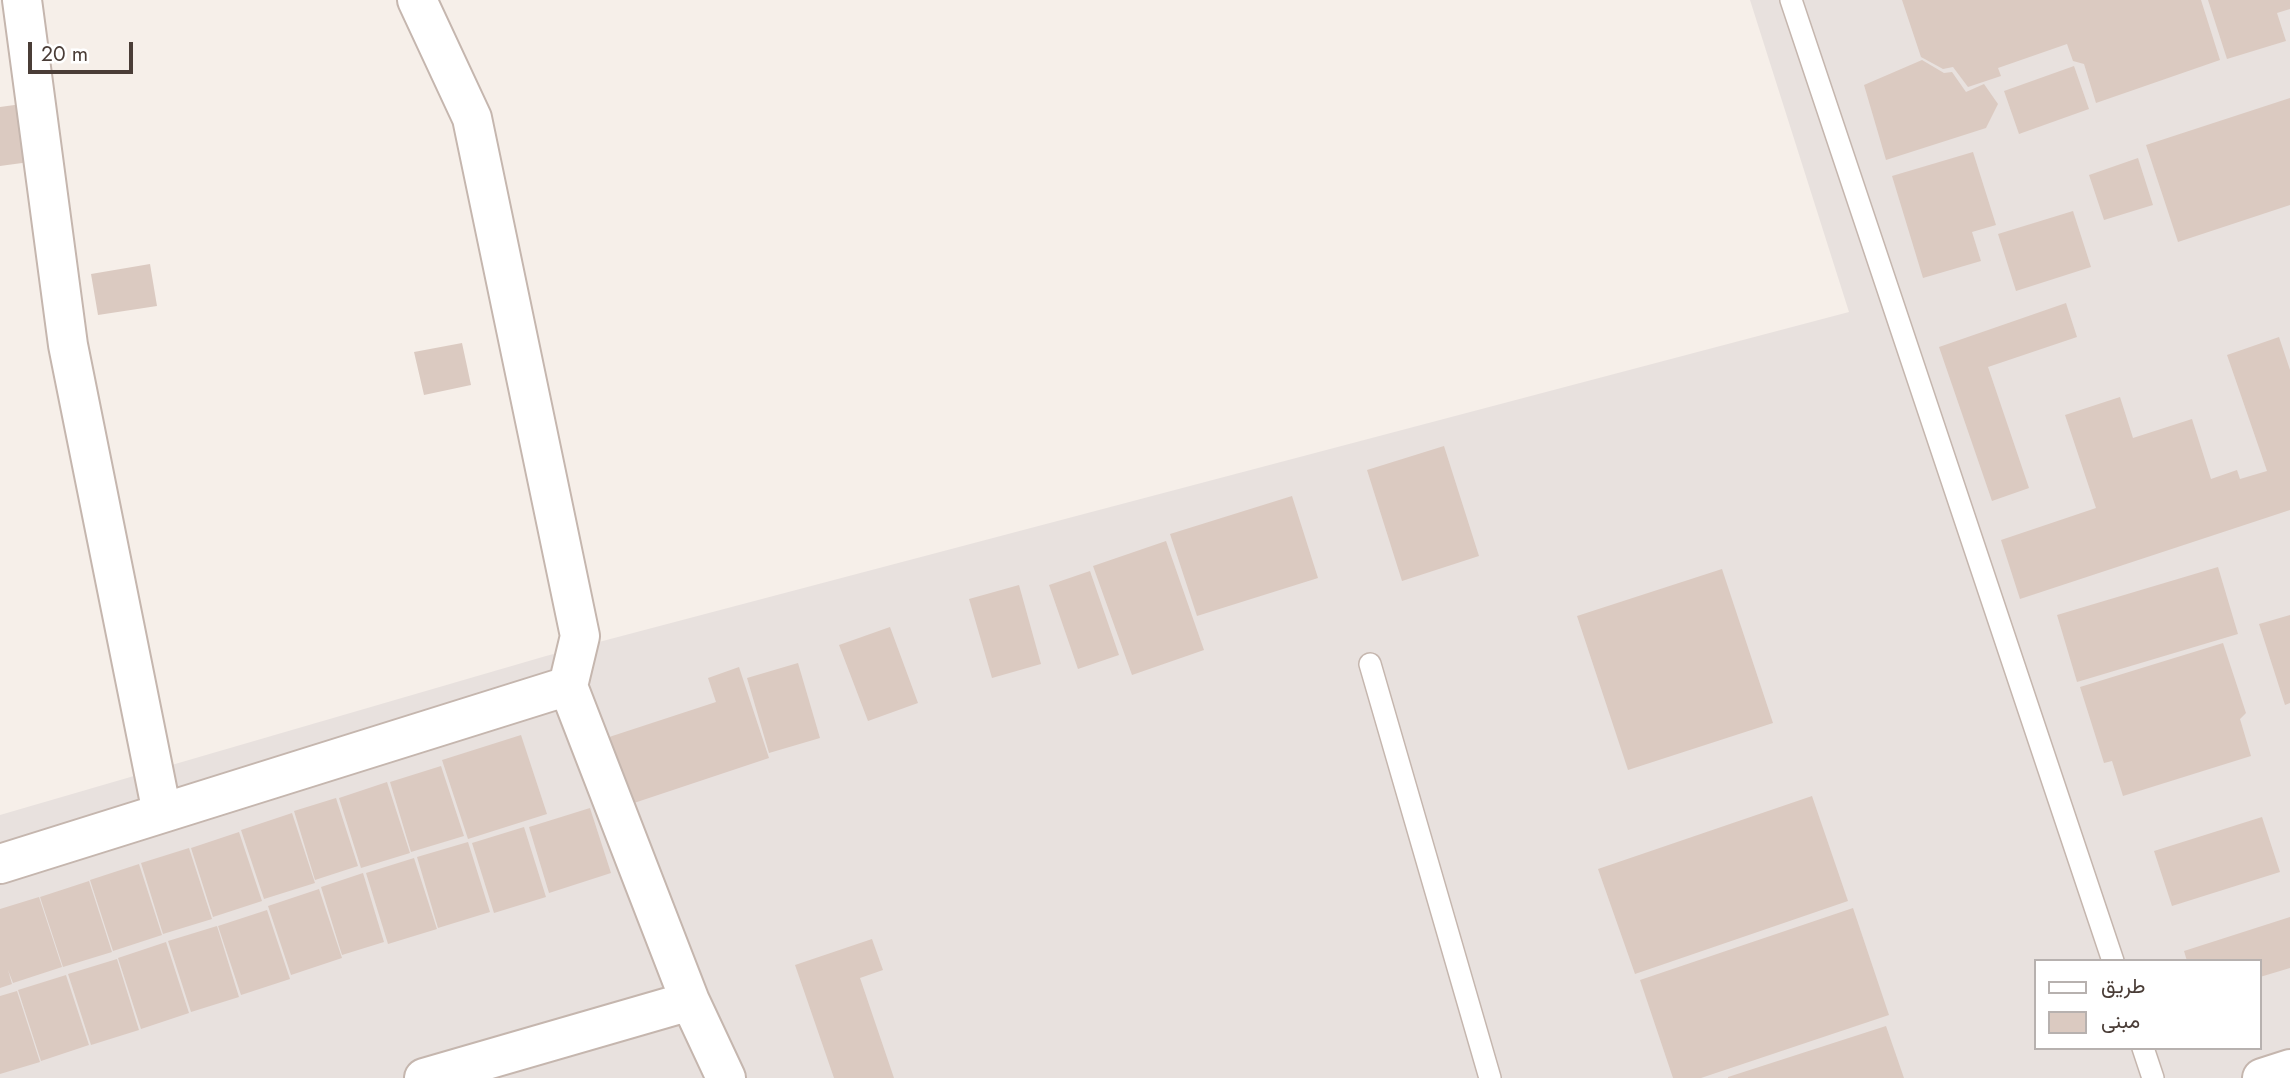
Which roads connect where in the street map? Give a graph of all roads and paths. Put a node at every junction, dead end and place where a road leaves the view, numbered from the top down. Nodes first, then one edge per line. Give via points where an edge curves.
1 (22, 0) edge
2 (417, 0) edge
3 (1791, 0) edge
4 (1370, 664) dead end
5 (568, 687) junction
6 (162, 813) junction
7 (0, 864) edge
8 (2112, 959) edge
9 (690, 1001) junction
10 (2144, 1050) edge
11 (2290, 1069) edge
12 (424, 1078) edge
13 (726, 1078) edge
14 (1490, 1078) edge
15 (2153, 1078) edge
16 (2262, 1078) edge

1 - 6 street via 68,345
2 - 5 street via 472,118 580,636
3 - 8 lane
4 - 14 lane
5 - 6 street
5 - 9 street
6 - 7 street
9 - 12 street
9 - 13 street
10 - 15 lane
11 - 16 street

